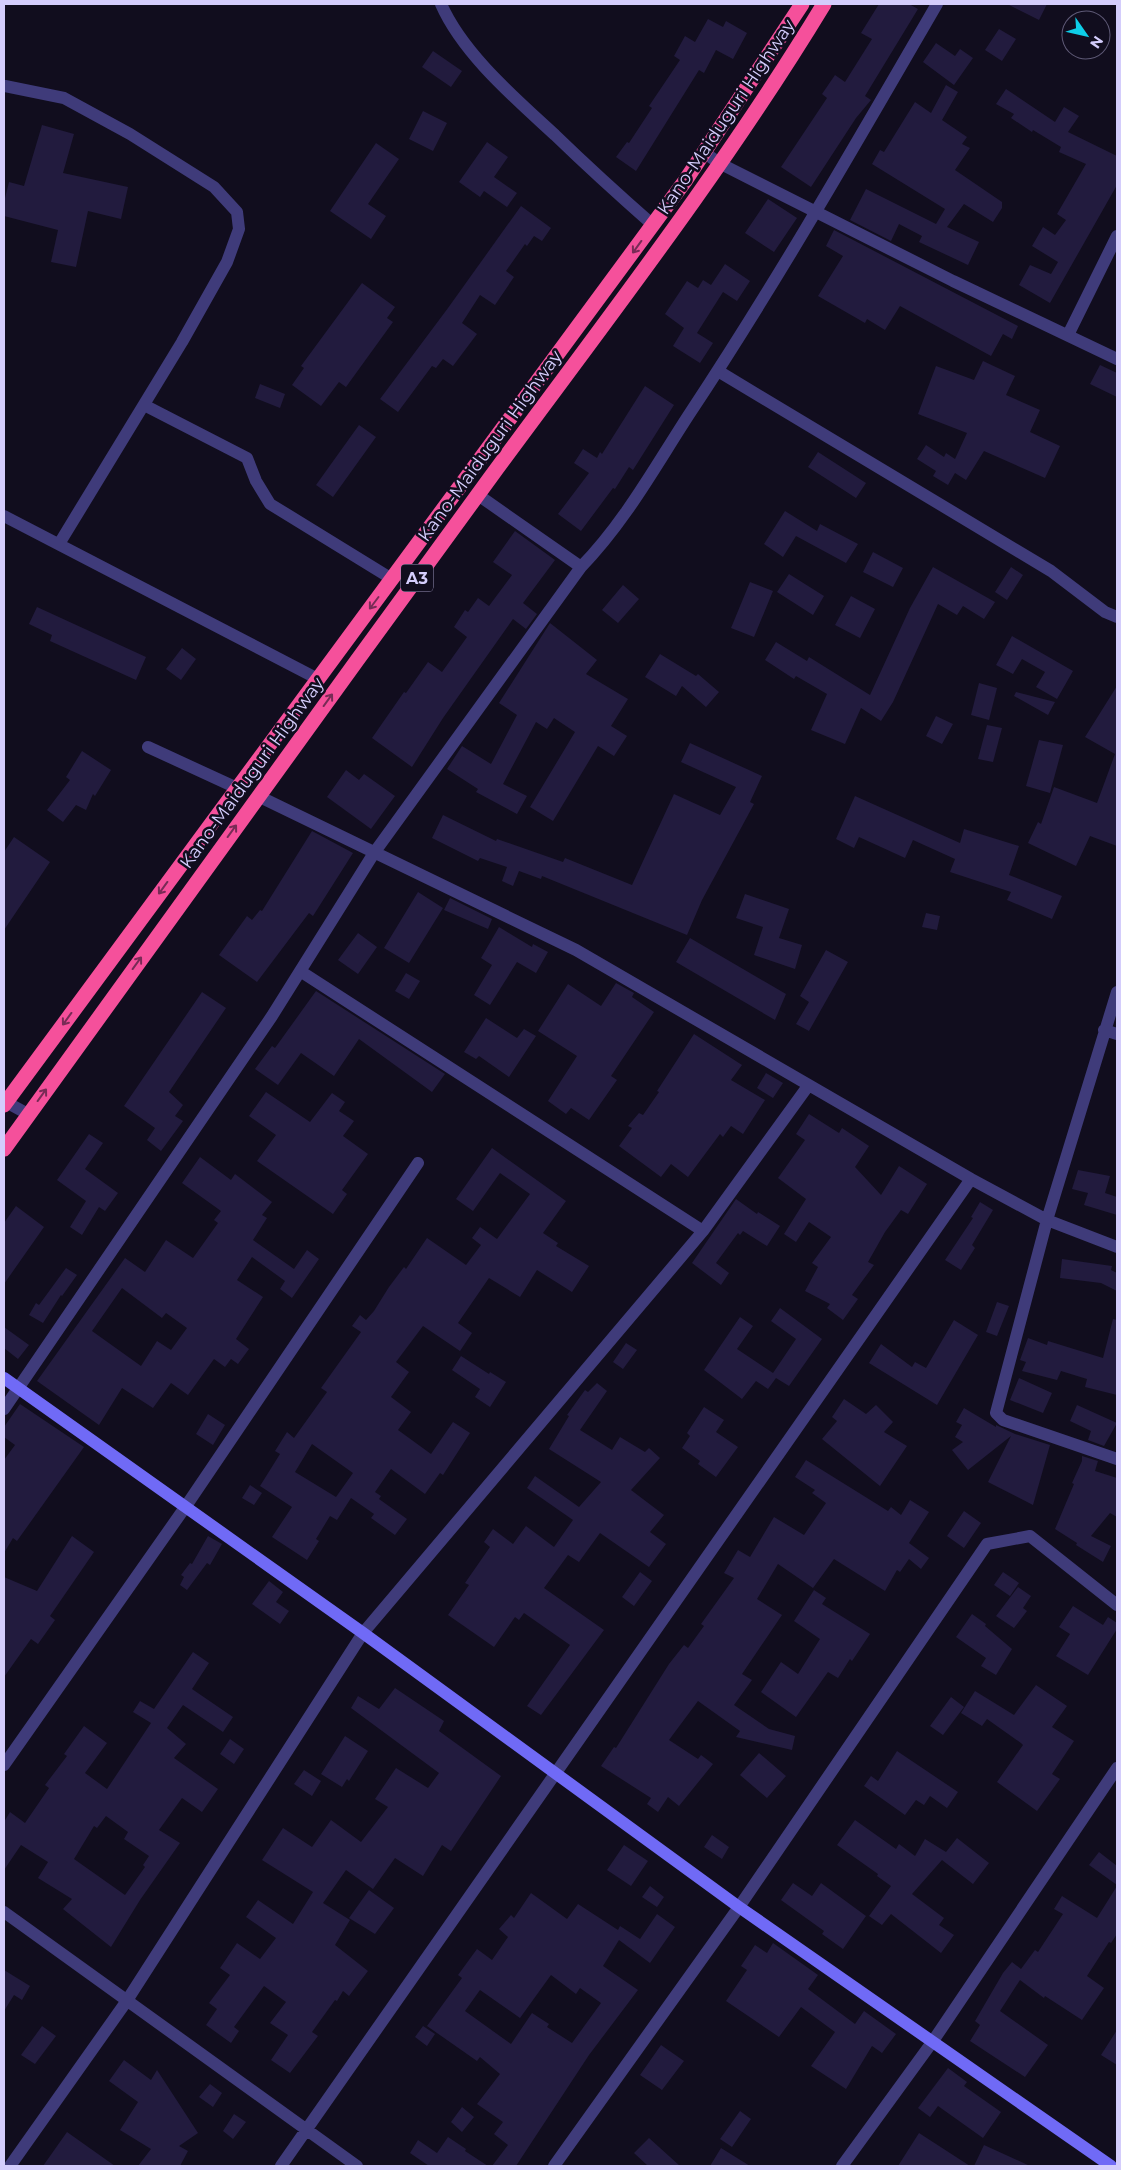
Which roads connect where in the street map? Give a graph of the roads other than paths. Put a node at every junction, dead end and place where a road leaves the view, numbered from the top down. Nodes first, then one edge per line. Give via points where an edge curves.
1 (441, 4) edge
2 (802, 4) edge
3 (824, 4) edge
4 (937, 4) edge
5 (5, 86) edge
6 (705, 153) junction
7 (720, 163) junction
8 (816, 212) junction
9 (653, 225) junction
10 (1117, 236) edge
11 (1068, 335) junction
12 (1117, 359) edge
13 (718, 371) junction
14 (144, 405) junction
15 (478, 495) junction
16 (4, 516) edge
17 (59, 544) junction
18 (580, 567) junction
19 (392, 579) junction
20 (1117, 617) edge
21 (318, 679) junction
22 (148, 748) dead end
23 (237, 788) junction
24 (258, 796) junction
25 (374, 852) junction
26 (300, 971) junction
27 (1117, 992) edge
28 (1104, 1030) junction
29 (1117, 1034) edge
30 (808, 1086) junction
31 (4, 1103) edge
32 (28, 1114) junction
33 (4, 1148) edge
34 (418, 1163) dead end
35 (970, 1179) junction
36 (1047, 1220) junction
37 (703, 1231) junction
38 (1117, 1247) edge
39 (4, 1378) edge
40 (18, 1388) junction
41 (4, 1409) edge
42 (1117, 1458) edge
43 (186, 1506) junction
44 (1117, 1605) edge
45 (363, 1633) junction
46 (4, 1765) edge
47 (1117, 1768) edge
48 (556, 1772) junction
49 (739, 1907) junction
50 (4, 1912) edge
51 (126, 2002) junction
52 (933, 2041) junction
53 (307, 2130) junction
54 (1109, 2165) edge
55 (10, 2166) edge
56 (281, 2166) edge
57 (357, 2166) edge
58 (554, 2166) edge
59 (842, 2166) edge

1 - 9 street via 466,45 519,102
2 - 6 highway, Kano-Maiduguri Highway / A3
3 - 7 highway, Kano-Maiduguri Highway / A3
4 - 8 street
5 - 14 street via 64,98 130,134 214,187 237,212 240,230 227,262
6 - 7 street
6 - 9 highway, Kano-Maiduguri Highway / A3
7 - 8 street
7 - 15 highway, Kano-Maiduguri Highway / A3
8 - 11 street
8 - 13 street
9 -> 19 highway, Kano-Maiduguri Highway / A3
10 - 11 street
11 - 12 street
13 - 18 street via 616,526
13 - 20 street via 1052,571 1105,612
14 - 17 street
14 - 19 street via 248,458 256,481 270,504
15 - 18 street
24 -> 15 highway, Kano-Maiduguri Highway / A3
16 - 17 street
17 - 21 street
18 - 25 street
19 -> 21 highway, Kano-Maiduguri Highway / A3
21 - 23 highway, Kano-Maiduguri Highway / A3
22 - 23 street
23 -> 31 highway, Kano-Maiduguri Highway / A3
24 - 25 street
32 -> 24 highway, Kano-Maiduguri Highway / A3
25 - 26 street
25 - 30 street via 576,950
26 - 37 street
26 - 40 street
27 - 28 street
28 - 29 street
28 - 36 street
30 - 35 street
30 - 37 street
31 - 32 street
32 - 33 highway, Kano-Maiduguri Highway / A3
34 - 43 street
35 - 36 street
35 - 48 street
36 - 38 street
36 - 42 street via 996,1413 1004,1420
37 - 45 street
39 - 40 street
40 - 41 street
40 - 43 street
43 - 45 street
43 - 46 street
44 - 49 street via 1030,1536 987,1544
45 - 48 street
45 - 51 street
47 - 52 street
48 - 49 street
48 - 53 street
49 - 52 street
49 - 58 street
50 - 51 street
51 - 53 street
51 - 55 street
52 - 54 street
52 - 59 street
53 - 56 street
53 - 57 street

